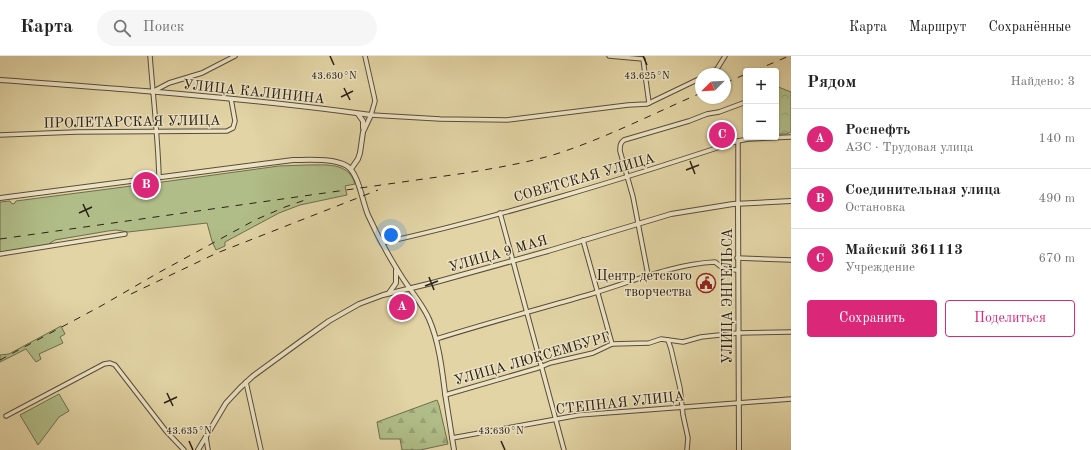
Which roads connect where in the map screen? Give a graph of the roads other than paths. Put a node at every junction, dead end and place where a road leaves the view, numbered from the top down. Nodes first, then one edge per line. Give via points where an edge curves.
1 (150, 56) edge
2 (235, 56) edge
3 (365, 56) edge
4 (609, 56) edge
5 (724, 57) edge
6 (718, 68) edge
7 (0, 80) edge
8 (695, 81) edge
9 (152, 92) junction
10 (232, 99) junction
11 (649, 102) junction
12 (743, 103) edge
13 (358, 114) junction
14 (371, 115) junction
15 (156, 132) junction
16 (363, 132) junction
17 (0, 135) edge
18 (791, 137) edge
19 (738, 141) junction
20 (351, 169) junction
21 (159, 177) junction
22 (628, 177) junction
23 (0, 198) edge
24 (791, 202) edge
25 (738, 204) junction
26 (500, 213) junction
27 (637, 224) junction
28 (125, 234) dead end
29 (583, 240) junction
30 (382, 243) junction
31 (0, 254) edge
32 (737, 258) junction
33 (512, 260) junction
34 (791, 260) edge
35 (395, 266) junction
36 (737, 270) junction
37 (648, 275) junction
38 (409, 288) junction
39 (598, 291) junction
40 (388, 293) junction
41 (526, 311) junction
42 (738, 332) junction
43 (791, 332) edge
44 (436, 339) junction
45 (668, 340) junction
46 (612, 344) junction
47 (541, 366) junction
48 (246, 382) junction
49 (445, 394) junction
50 (791, 399) edge
51 (738, 402) junction
52 (682, 407) junction
53 (6, 416) dead end
54 (556, 420) junction
55 (206, 437) junction
56 (452, 438) junction
57 (184, 450) edge
58 (198, 450) edge
59 (208, 450) edge
60 (261, 450) edge
61 (454, 450) edge
62 (564, 450) edge
63 (687, 450) edge
64 (739, 450) edge

1 - 9 street
2 - 9 street via 202,73 169,83
3 - 14 street via 375,102
4 - 11 street via 643,59
5 - 6 street
7 - 9 street, УЛИЦА КАЛИНИНА
8 - 11 street, УЛИЦА КАЛИНИНА
9 - 10 street, УЛИЦА КАЛИНИНА
9 - 15 street
10 - 13 street, УЛИЦА КАЛИНИНА
10 - 15 street, ПРОЛЕТАРСКАЯ УЛИЦА via 235,121 234,127 230,130
11 - 14 street, УЛИЦА КАЛИНИНА via 507,120
12 - 22 street via 624,140 620,146
13 - 14 street, УЛИЦА КАЛИНИНА
13 - 16 street via 363,121
14 - 16 street
15 - 17 street, ПРОЛЕТАРСКАЯ УЛИЦА
15 - 21 street
16 - 20 street via 360,153
18 - 19 street, СОВЕТСКАЯ УЛИЦА
19 - 22 street, СОВЕТСКАЯ УЛИЦА
19 - 25 street, УЛИЦА ЭНГЕЛЬСА
20 - 21 street via 336,162 293,160
20 - 30 street
21 - 23 street
22 - 26 street, СОВЕТСКАЯ УЛИЦА
22 - 27 street
24 - 25 street, УЛИЦА 9 МАЯ
25 - 27 street, УЛИЦА 9 МАЯ via 683,212
25 - 32 street, УЛИЦА ЭНГЕЛЬСА
26 - 30 street, СОВЕТСКАЯ УЛИЦА
26 - 33 street
27 - 29 street, УЛИЦА 9 МАЯ
27 - 37 street
28 - 31 street
29 - 33 street, УЛИЦА 9 МАЯ
29 - 39 street
30 - 35 street
32 - 34 street
32 - 36 street, УЛИЦА ЭНГЕЛЬСА
33 - 38 street, УЛИЦА 9 МАЯ
33 - 41 street
35 - 38 street
35 - 40 street via 396,283
36 - 37 street via 724,269 712,262
36 - 42 street, УЛИЦА ЭНГЕЛЬСА
37 - 39 street
38 - 40 street, УЛИЦА 9 МАЯ
38 - 44 street via 426,313
39 - 41 street
39 - 46 street
40 - 48 street, УЛИЦА 9 МАЯ via 346,310
41 - 44 street
41 - 47 street
42 - 43 street, УЛИЦА ЛЮКСЕМБУРГ
42 - 45 street, УЛИЦА ЛЮКСЕМБУРГ via 683,342
42 - 51 street, УЛИЦА ЭНГЕЛЬСА
44 - 49 street
45 - 46 street, УЛИЦА ЛЮКСЕМБУРГ
45 - 52 street
46 - 47 street, УЛИЦА ЛЮКСЕМБУРГ via 593,353
47 - 49 street, УЛИЦА ЛЮКСЕМБУРГ
47 - 54 street
48 - 55 street, УЛИЦА 9 МАЯ via 226,403
48 - 60 street
49 - 56 street
50 - 51 street, СТЕПНАЯ УЛИЦА
51 - 52 street, СТЕПНАЯ УЛИЦА
51 - 64 street, УЛИЦА ЭНГЕЛЬСА
52 - 54 street, СТЕПНАЯ УЛИЦА via 594,414
52 - 63 street via 688,438
53 - 57 street via 110,363 115,365 166,431
54 - 56 street, СТЕПНАЯ УЛИЦА
54 - 62 street
55 - 58 street, УЛИЦА 9 МАЯ
55 - 59 street
56 - 61 street

